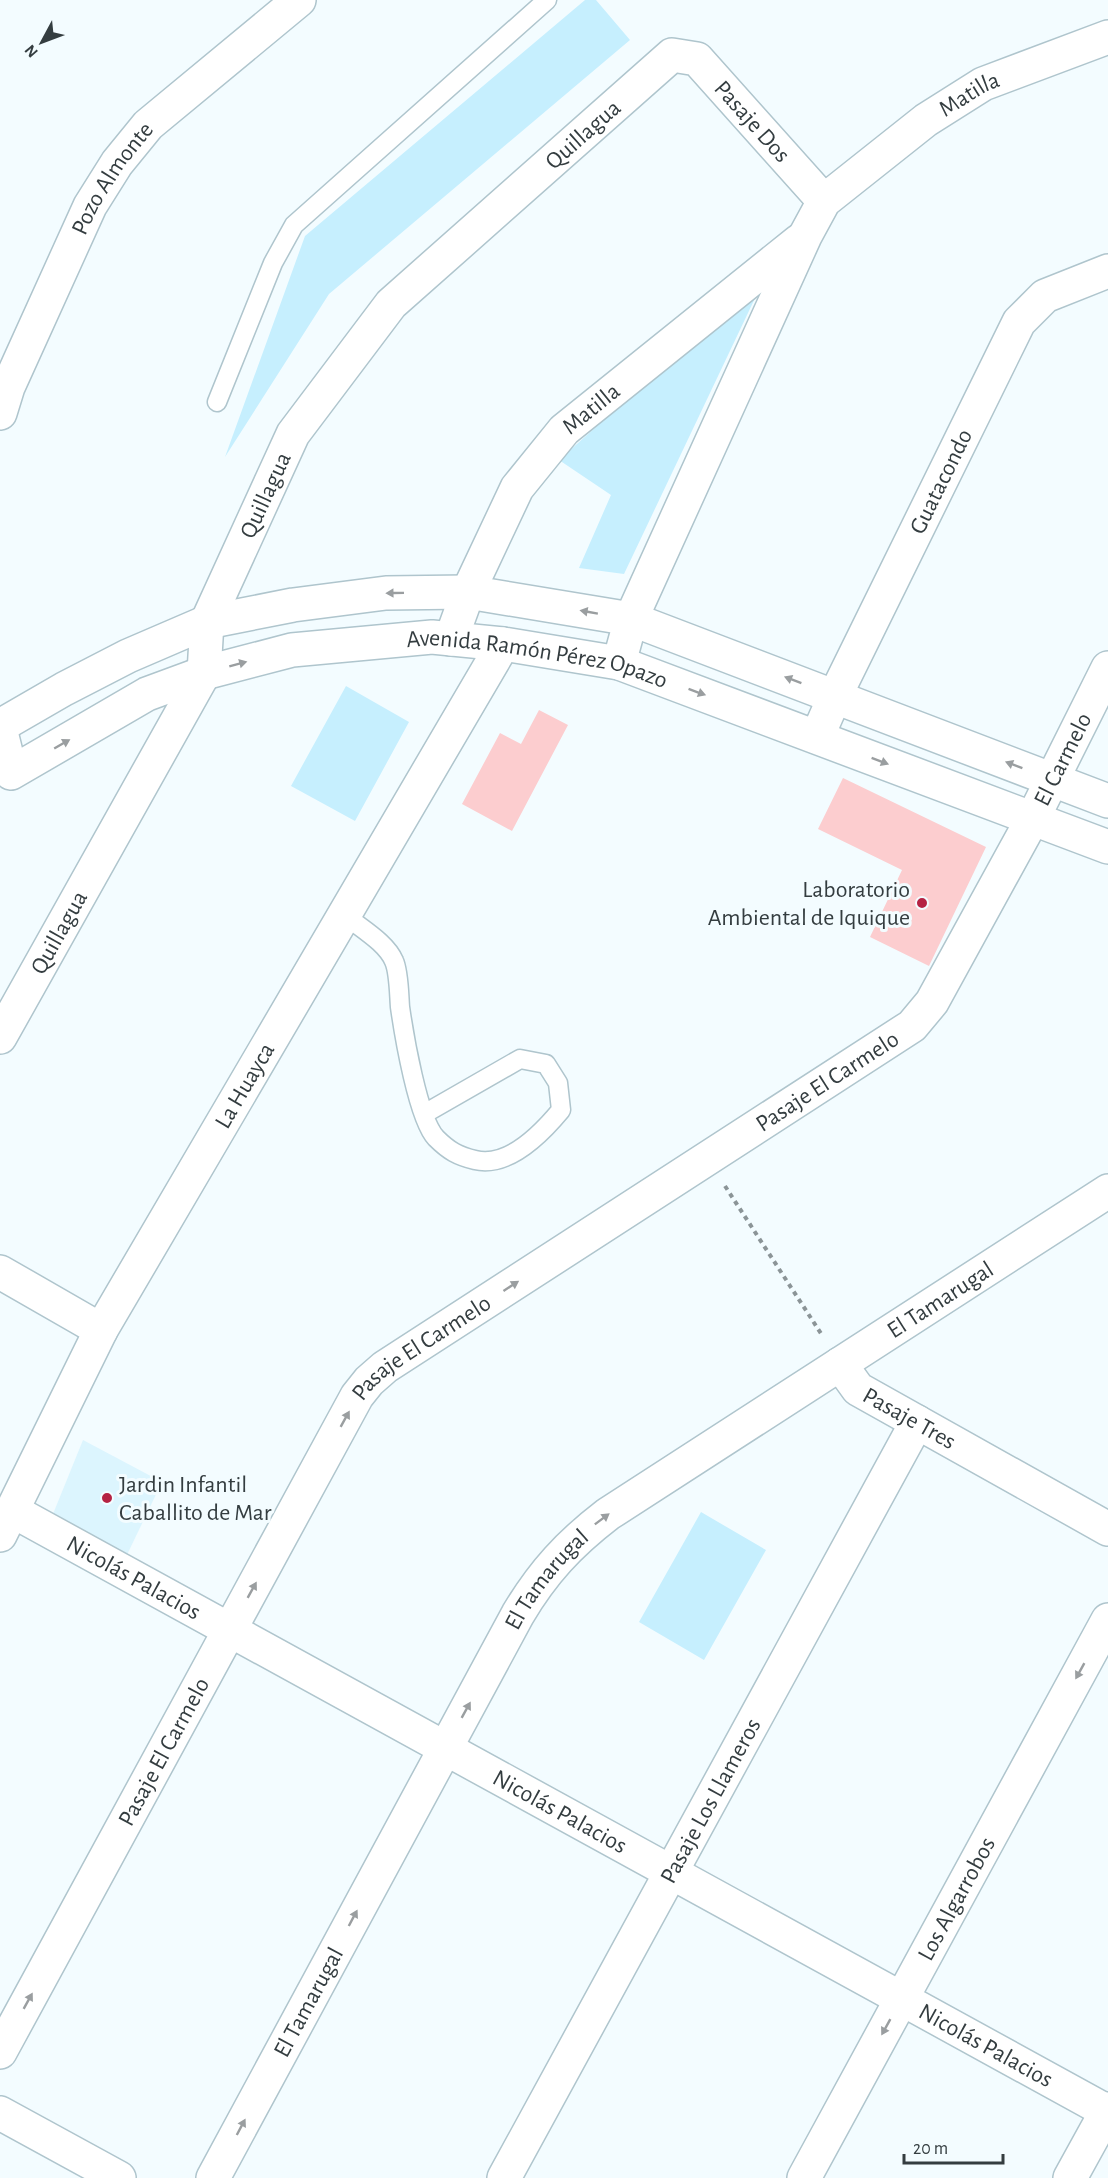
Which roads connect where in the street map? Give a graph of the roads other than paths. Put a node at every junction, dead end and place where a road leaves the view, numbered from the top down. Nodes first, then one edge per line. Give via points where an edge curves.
1 (299, 0) edge
2 (547, 0) edge
3 (1108, 37) edge
4 (672, 55) joint
5 (824, 201) junction
6 (805, 236) junction
7 (1108, 271) edge
8 (217, 402) dead end
9 (0, 413) edge
10 (468, 592) junction
11 (631, 619) junction
12 (207, 622) junction
13 (452, 639) junction
14 (504, 644) junction
15 (619, 663) junction
16 (1108, 668) edge
17 (204, 673) junction
18 (835, 696) junction
19 (0, 727) edge
20 (817, 737) junction
21 (6, 778) edge
22 (1051, 779) junction
23 (1108, 801) edge
24 (1033, 818) junction
25 (1108, 847) edge
26 (345, 915) junction
27 (0, 1036) edge
28 (424, 1114) junction
29 (1108, 1191) edge
30 (0, 1272) edge
31 (101, 1329) junction
32 (840, 1364) junction
33 (916, 1422) junction
34 (6, 1523) edge
35 (1108, 1529) edge
36 (1108, 1620) edge
37 (230, 1630) junction
38 (445, 1748) junction
39 (671, 1872) junction
40 (902, 1998) junction
41 (0, 2052) edge
42 (1108, 2110) edge
43 (0, 2113) edge
44 (118, 2178) edge
45 (213, 2178) edge
46 (504, 2178) edge
47 (804, 2178) edge
48 (1070, 2178) edge

1 - 9 street, Pozo Almonte via 148,125 117,163 90,206 8,387
2 - 8 lane via 294,225 273,263
3 - 5 street, Matilla via 983,84 926,120
4 - 5 street, Pasaje Dos via 698,59
4 - 12 street, Quillagua via 391,304 293,434
5 - 6 street, Matilla
6 - 10 street, Matilla via 564,430 517,488
6 - 11 street, Matilla
7 - 18 street, Guatacondo via 1045,296 1019,322
11 -> 10 street, Avenida Ramón Pérez Opazo
10 -> 12 street, Avenida Ramón Pérez Opazo via 386,593 293,605
10 - 13 street, Matilla
11 - 15 street, Matilla
18 -> 11 street, Avenida Ramón Pérez Opazo
12 - 17 street, Quillagua
12 - 19 street, Avenida Ramón Pérez Opazo via 128,656
13 - 14 street, Avenida Ramón Pérez Opazo
17 -> 13 street, Avenida Ramón Pérez Opazo via 292,650 432,637
14 - 15 street, Avenida Ramón Pérez Opazo
14 - 26 street, La Huayca
15 -> 20 street, Avenida Ramón Pérez Opazo
16 - 22 street, El Carmelo
21 -> 17 street, Avenida Ramón Pérez Opazo via 147,694
17 - 27 street, Quillagua
18 - 20 street, Guatacondo
22 -> 18 street, Avenida Ramón Pérez Opazo
19 - 21 street, Avenida Ramón Pérez Opazo
20 -> 24 street, Avenida Ramón Pérez Opazo
22 - 23 street, Avenida Ramón Pérez Opazo
22 - 24 street, El Carmelo
24 - 25 street, Avenida Ramón Pérez Opazo
37 -> 24 street, Pasaje El Carmelo via 357,1396 369,1381 912,1026 932,1002
26 - 28 lane via 383,946 395,962 404,1038
26 - 31 street, La Huayca
28 - 28 lane via 435,1136 456,1156 484,1162 514,1153 550,1124 561,1110 558,1083 546,1064 519,1059
29 - 32 street, El Tamarugal
30 - 31 street
31 - 34 street, La Huayca
32 - 33 street, Pasaje Tres via 858,1389
38 -> 32 street, El Tamarugal via 536,1585 581,1534
33 - 35 street, Pasaje Tres
33 - 39 street, Pasaje Los Llameros
34 - 37 street, Nicolás Palacios
36 -> 40 street, Los Algarrobos
37 - 38 street, Nicolás Palacios
41 -> 37 street, Pasaje El Carmelo
38 - 39 street, Nicolás Palacios
45 -> 38 street, El Tamarugal
39 - 40 street, Nicolás Palacios
39 - 46 street, Pasaje Los Llameros
40 - 42 street, Nicolás Palacios
40 -> 47 street, Los Algarrobos
42 - 48 street
43 - 44 street

